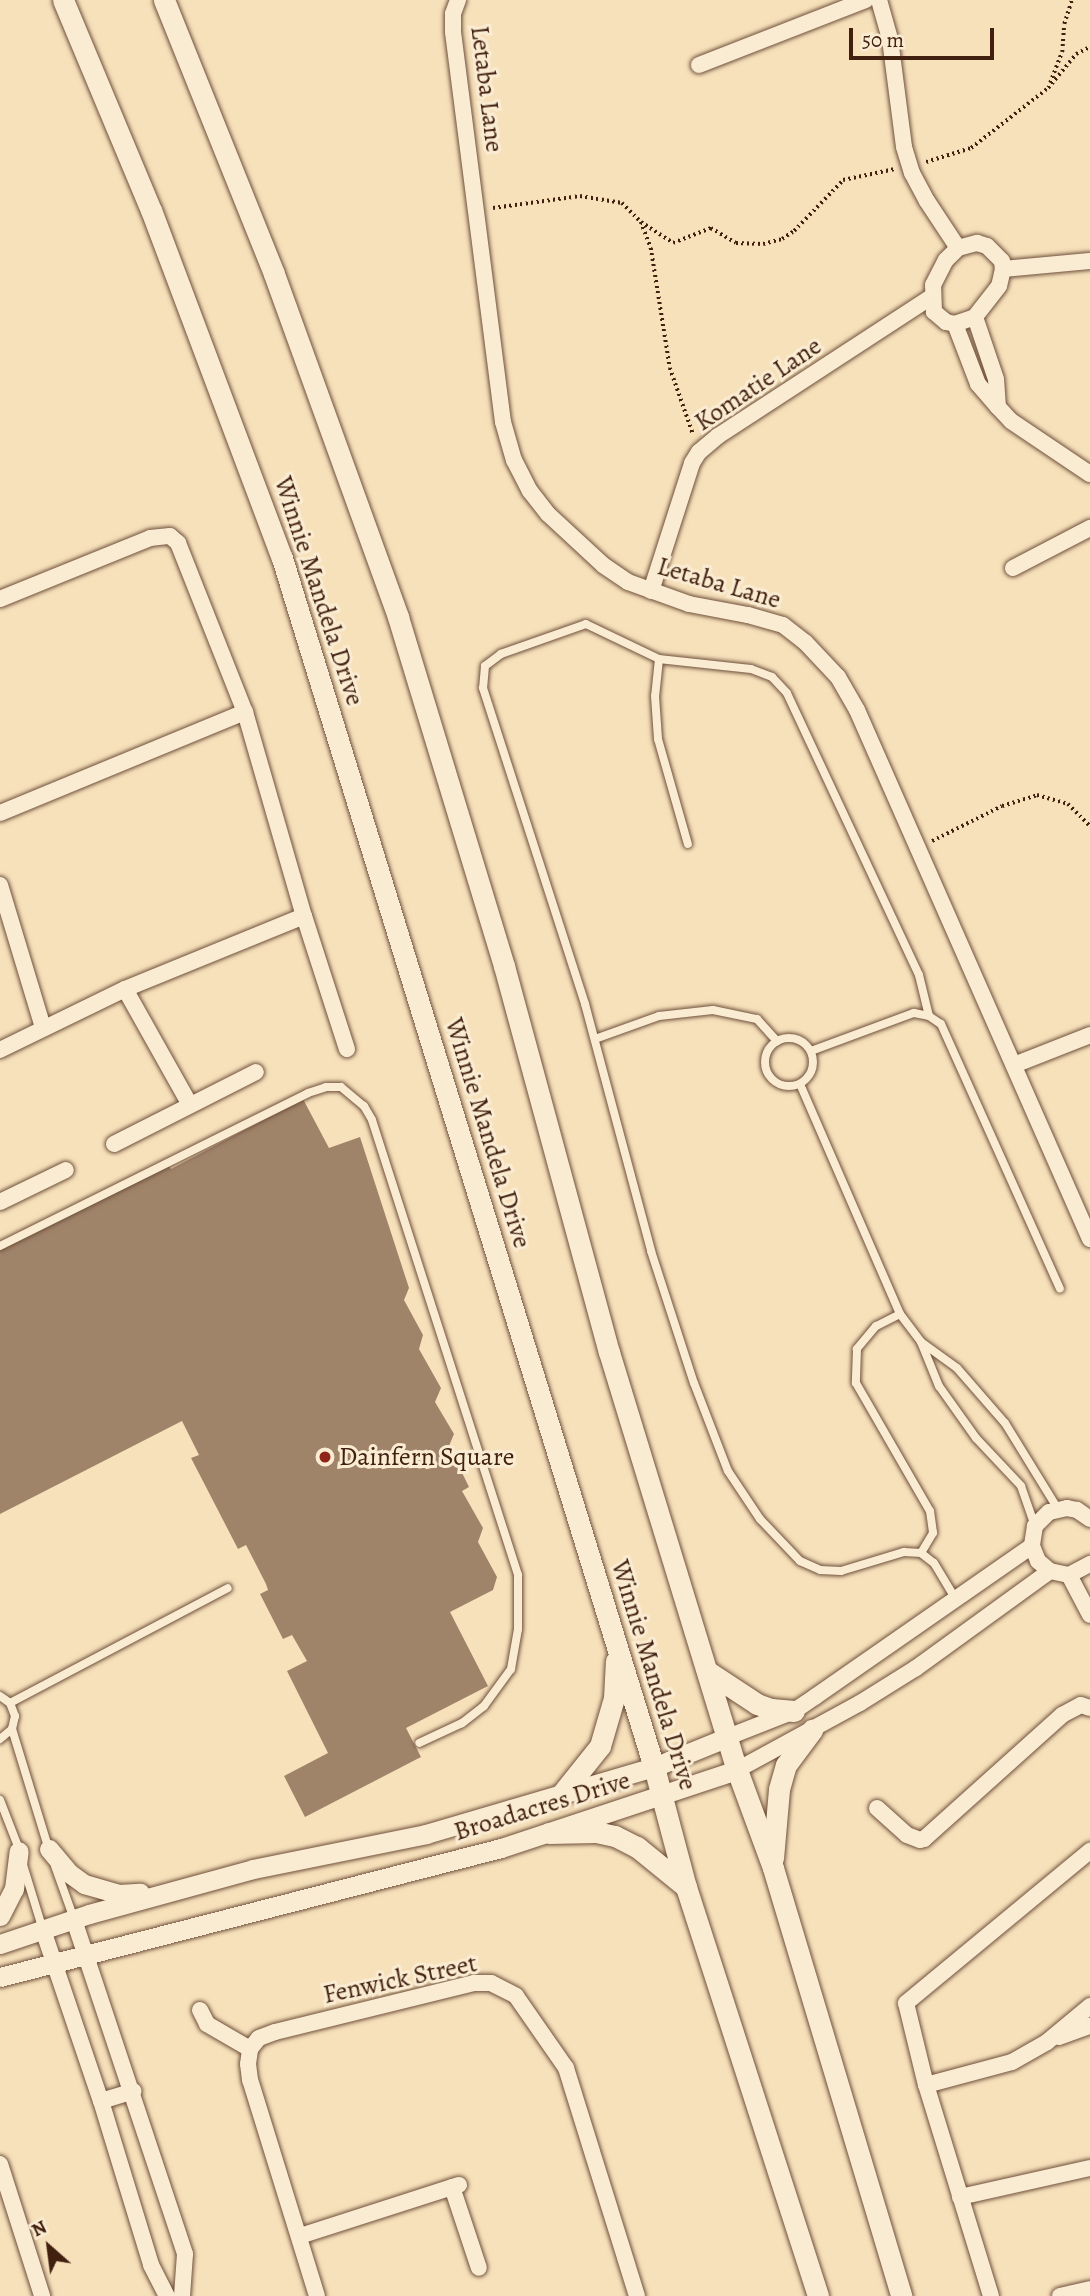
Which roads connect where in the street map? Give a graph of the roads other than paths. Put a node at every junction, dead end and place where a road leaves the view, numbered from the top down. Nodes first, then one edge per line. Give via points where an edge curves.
1 (63, 0) edge
2 (164, 0) edge
3 (458, 0) edge
4 (866, 0) edge
5 (879, 0) edge
6 (699, 65) dead end
7 (958, 248) junction
8 (1090, 261) edge
9 (1003, 268) junction
10 (931, 297) junction
11 (975, 317) junction
12 (955, 324) junction
13 (998, 407) junction
14 (1090, 474) edge
15 (1090, 528) edge
16 (1013, 568) dead end
17 (651, 590) junction
18 (0, 599) edge
19 (659, 659) junction
20 (245, 712) junction
21 (0, 813) edge
22 (688, 844) dead end
23 (0, 885) edge
24 (304, 916) junction
25 (125, 989) junction
26 (929, 1016) junction
27 (43, 1027) junction
28 (1090, 1035) edge
29 (595, 1039) junction
30 (778, 1041) junction
31 (347, 1049) dead end
32 (0, 1050) edge
33 (811, 1051) junction
34 (1014, 1065) junction
35 (257, 1072) dead end
36 (800, 1084) junction
37 (190, 1105) junction
38 (114, 1144) dead end
39 (66, 1170) dead end
40 (0, 1202) edge
41 (1090, 1239) edge
42 (0, 1246) edge
43 (1060, 1289) dead end
44 (900, 1314) junction
45 (921, 1342) junction
46 (1090, 1499) edge
47 (1058, 1509) junction
48 (1084, 1515) edge
49 (1035, 1526) junction
50 (1032, 1546) junction
51 (921, 1553) junction
52 (1090, 1564) edge
53 (1051, 1571) junction
54 (1069, 1574) junction
55 (228, 1588) dead end
56 (955, 1598) junction
57 (1090, 1615) edge
58 (617, 1648) junction
59 (707, 1671) junction
60 (0, 1696) edge
61 (10, 1703) junction
62 (1090, 1708) edge
63 (794, 1711) junction
64 (12, 1729) junction
65 (812, 1730) junction
66 (728, 1737) junction
67 (0, 1739) edge
68 (419, 1743) dead end
69 (654, 1767) junction
70 (737, 1770) junction
71 (560, 1796) junction
72 (662, 1797) junction
73 (0, 1800) edge
74 (877, 1808) dead end
75 (549, 1833) junction
76 (49, 1849) junction
77 (19, 1851) junction
78 (1090, 1851) edge
79 (773, 1868) junction
80 (686, 1887) junction
81 (167, 1892) junction
82 (0, 1916) edge
83 (74, 1920) junction
84 (43, 1930) junction
85 (0, 1944) edge
86 (87, 1954) junction
87 (54, 1964) junction
88 (0, 1977) edge
89 (1090, 2006) edge
90 (200, 2010) dead end
91 (1090, 2026) edge
92 (1047, 2042) junction
93 (250, 2049) junction
94 (926, 2085) junction
95 (133, 2091) junction
96 (101, 2101) junction
97 (0, 2164) edge
98 (1090, 2168) edge
99 (960, 2197) junction
100 (300, 2236) junction
101 (479, 2268) dead end
102 (1090, 2289) edge
103 (42, 2296) edge
104 (167, 2296) edge
105 (182, 2296) edge
106 (317, 2296) edge
107 (637, 2296) edge
108 (818, 2296) edge
109 (901, 2296) edge
110 (991, 2296) edge
111 (1060, 2296) edge

1 - 58 main road, Winnie Mandela Drive via 151,210 282,558
2 - 59 main road, Winnie Mandela Drive via 274,274 398,617 504,966 609,1352
3 - 17 street, Letaba Lane via 453,32 503,422 514,460 530,491 570,536 628,582
4 - 6 street
5 - 7 street via 890,39 898,119 910,167
7 - 9 street via 977,243 987,246
7 - 10 street via 936,277
8 - 9 street
9 - 11 street via 999,286
10 - 12 street via 934,312
10 - 17 street, Komatie Lane via 699,452
11 - 12 street
11 - 13 street via 996,379
12 - 13 street via 978,384
13 - 14 street via 1011,421
15 - 16 street
17 - 34 street, Letaba Lane via 689,604 783,625 838,677 857,710
18 - 20 street via 150,538 170,537 184,553
19 - 22 lane via 655,696 658,739
19 - 26 lane via 751,669 772,677 788,692 919,975
19 - 29 lane via 586,624 501,654 485,666 483,688
20 - 21 street
20 - 24 street
23 - 27 street
24 - 25 street
24 - 31 street
25 - 27 street
25 - 37 street
26 - 33 lane via 914,1013
26 - 43 lane via 941,1024
27 - 32 street
28 - 34 street
29 - 30 lane via 659,1016 713,1010 757,1019
29 - 51 lane via 651,1251 728,1471 760,1519 800,1561 820,1570 841,1571 904,1552
30 - 33 lane via 796,1039
30 - 36 lane via 766,1055 768,1074 782,1086
33 - 36 lane via 813,1069
34 - 41 street, Letaba Lane
35 - 37 street
36 - 44 lane
37 - 38 street
39 - 40 street
42 - 68 lane via 308,1093 341,1087 364,1106 518,1575 518,1629 511,1669 484,1706 462,1723
44 - 45 lane
44 - 51 lane via 876,1326 857,1349 856,1383 930,1511 933,1534
45 - 47 lane via 957,1368 1005,1423
45 - 49 lane via 939,1386 975,1438 1021,1486
46 - 48 street
47 - 48 street
47 - 49 street
49 - 50 street
50 - 53 street via 1038,1561
50 - 56 street, Broadacres Drive
51 - 56 lane via 934,1563
52 - 54 street
53 - 54 street
53 - 65 street, Broadacres Drive via 916,1668
54 - 57 street
55 - 61 lane
56 - 63 street, Broadacres Drive
58 - 69 main road, Winnie Mandela Drive
58 - 71 main road via 610,1722 600,1746
59 - 63 main road via 757,1704
59 - 66 main road, Winnie Mandela Drive
60 - 61 lane
61 - 64 lane via 15,1716
62 - 74 street via 1081,1705 1062,1715 924,1839 907,1835
63 - 66 street, Broadacres Drive
64 - 67 lane
64 - 76 lane
65 - 70 street, Broadacres Drive
65 - 79 main road via 786,1765 779,1789
66 - 69 street, Broadacres Drive
66 - 70 main road, Winnie Mandela Drive
69 - 71 street, Broadacres Drive
69 - 72 main road, Winnie Mandela Drive
70 - 72 street, Broadacres Drive
70 - 79 main road, Winnie Mandela Drive
71 - 81 street, Broadacres Drive via 426,1834 253,1869
72 - 75 street, Broadacres Drive
72 - 80 main road, Winnie Mandela Drive
73 - 77 lane
75 - 80 main road via 615,1836 637,1847
75 - 86 street, Broadacres Drive
76 - 81 street via 69,1873 96,1889 118,1894
76 - 83 lane
77 - 82 street via 14,1889
77 - 84 lane
78 - 94 street via 906,2003
79 - 109 main road, Winnie Mandela Drive
80 - 108 main road, Winnie Mandela Drive
81 - 83 street, Broadacres Drive
83 - 84 street, Broadacres Drive
83 - 86 street
84 - 85 street, Broadacres Drive
84 - 87 street
86 - 87 street, Broadacres Drive
86 - 95 street
87 - 88 street, Broadacres Drive
87 - 96 street
89 - 92 street
90 - 93 street via 207,2024
91 - 92 street
92 - 94 street via 1012,2063
93 - 100 street via 250,2080
93 - 107 street, Fenwick Street via 259,2038 275,2032 474,1983 505,1987 549,2039 573,2084
94 - 99 street
95 - 96 street
95 - 105 street via 185,2254
96 - 104 street via 151,2265
97 - 103 street
98 - 99 street
99 - 110 street
100 - 101 street via 455,2186
100 - 106 street
102 - 111 street

